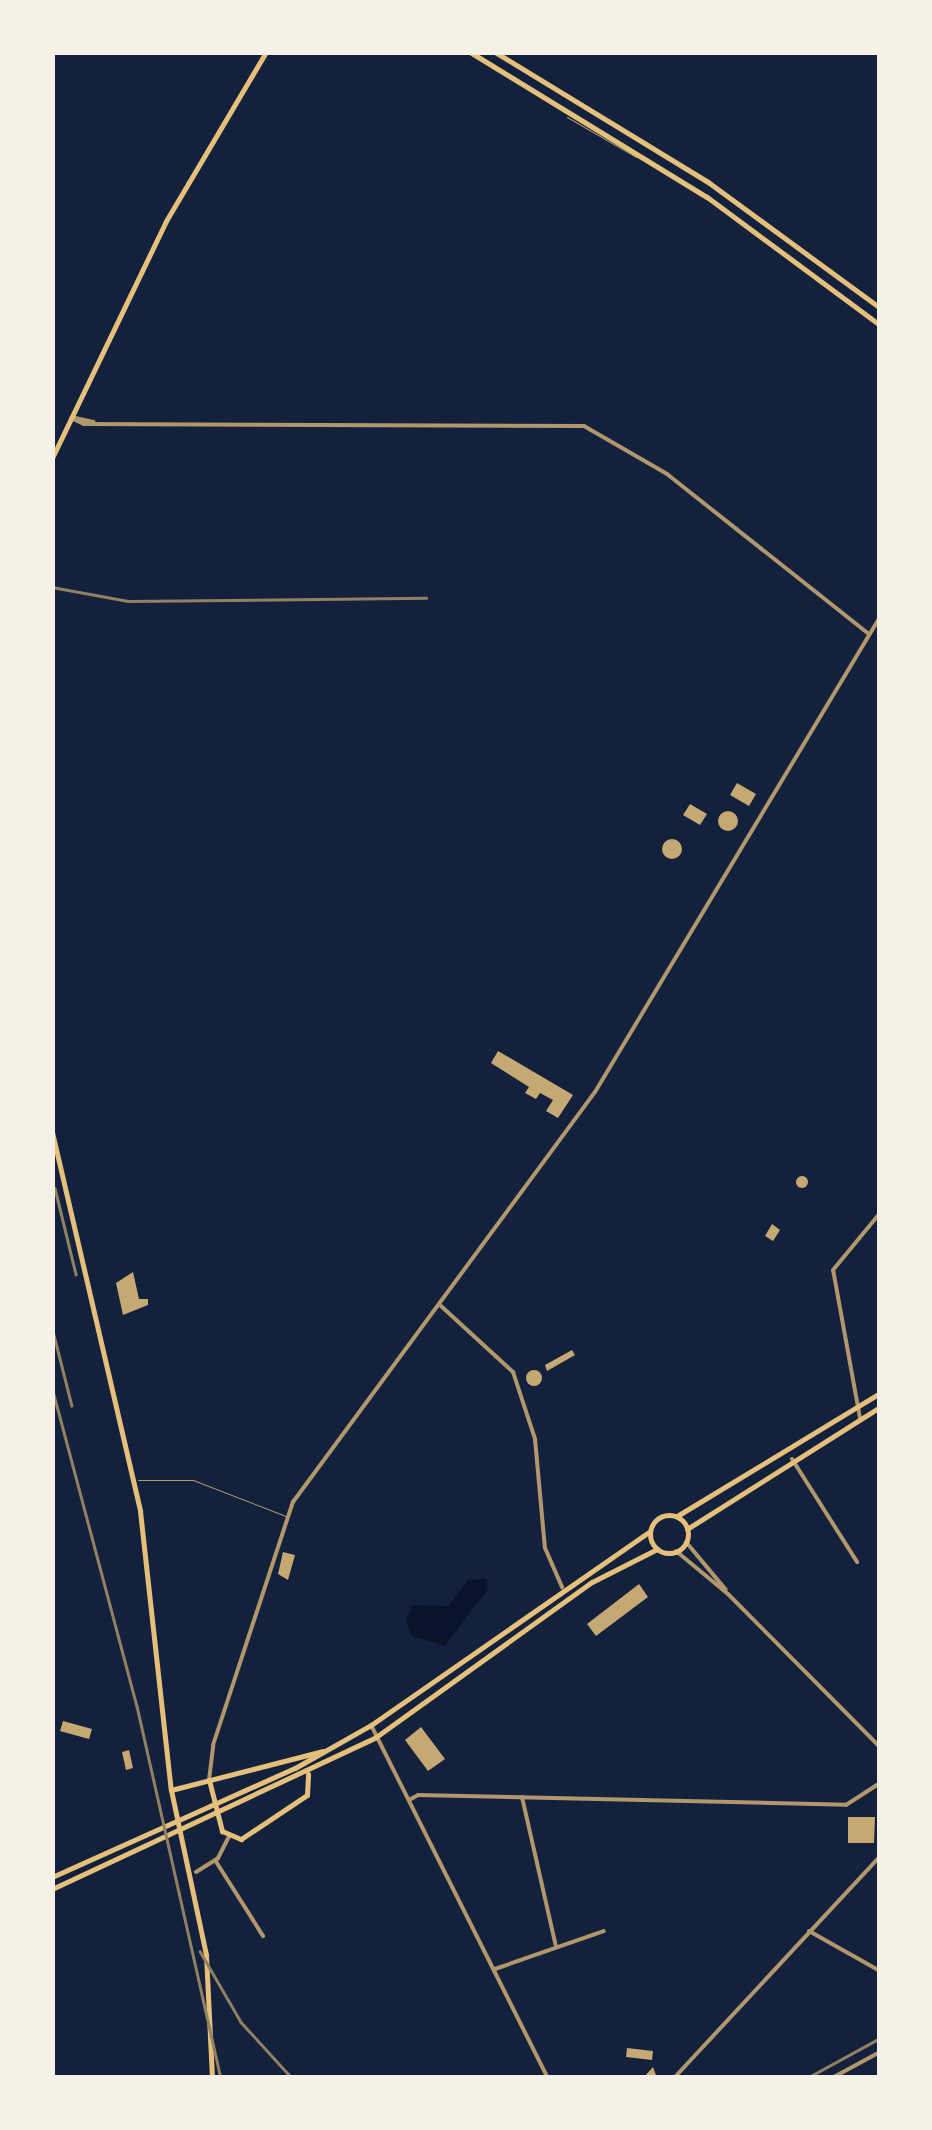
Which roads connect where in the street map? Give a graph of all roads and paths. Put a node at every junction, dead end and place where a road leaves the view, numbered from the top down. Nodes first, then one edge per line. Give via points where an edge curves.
1 (266, 52) edge
2 (470, 52) edge
3 (494, 52) edge
4 (880, 308) edge
5 (880, 325) edge
6 (72, 418) junction
7 (52, 458) edge
8 (880, 616) edge
9 (869, 634) junction
10 (52, 1132) edge
11 (880, 1213) edge
12 (442, 1306) junction
13 (880, 1392) edge
14 (856, 1407) junction
15 (880, 1407) edge
16 (860, 1418) junction
17 (792, 1459) junction
18 (134, 1481) junction
19 (286, 1516) junction
20 (677, 1516) junction
21 (688, 1528) junction
22 (650, 1531) junction
23 (686, 1542) junction
24 (658, 1549) junction
25 (676, 1551) junction
26 (856, 1562) dead end
27 (562, 1587) junction
28 (728, 1594) junction
29 (52, 1646) edge
30 (52, 1700) edge
31 (370, 1726) junction
32 (376, 1737) junction
33 (880, 1747) edge
34 (330, 1749) junction
35 (308, 1774) junction
36 (209, 1780) junction
37 (880, 1784) edge
38 (171, 1790) junction
39 (522, 1797) junction
40 (409, 1800) junction
41 (229, 1836) junction
42 (880, 1856) edge
43 (216, 1860) junction
44 (196, 1872) dead end
45 (52, 1877) edge
46 (52, 1889) edge
47 (810, 1930) junction
48 (604, 1931) dead end
49 (263, 1936) dead end
50 (556, 1946) junction
51 (495, 1969) junction
52 (880, 1971) edge
53 (880, 2052) edge
54 (212, 2078) edge
55 (548, 2078) edge
56 (674, 2078) edge
57 (832, 2078) edge

1 - 6 main road via 157,238
2 - 5 main road via 738,218
3 - 4 main road via 708,182
6 - 7 main road
6 - 9 street via 584,426 667,474
8 - 9 street
9 - 12 street via 595,1092
10 - 18 main road
11 - 14 street via 833,1270
12 - 19 street
12 - 27 street via 512,1371 535,1439 545,1548
13 - 14 main road
14 - 16 street
14 - 20 main road
15 - 16 main road
16 - 17 main road
17 - 21 main road
17 - 26 street
18 - 19 lane via 193,1480
18 - 38 main road via 163,1674
19 - 36 street via 213,1745
20 - 21 main road
20 - 22 main road via 663,1515
21 - 23 main road
22 - 24 main road
22 - 27 main road
23 - 25 main road
23 - 28 street
24 - 25 main road
24 - 32 main road via 592,1582
25 - 28 street
27 - 31 main road
28 - 33 street
29 - 30 street
31 - 32 street
31 - 34 main road
32 - 35 main road
32 - 40 street
34 - 36 main road
34 - 45 main road
35 - 41 main road via 302,1799 247,1836
35 - 46 main road
36 - 38 main road
36 - 41 main road
37 - 39 street via 846,1804
38 - 54 main road via 208,1971
39 - 40 street
39 - 50 street
40 - 51 street
41 - 43 street
42 - 47 street
43 - 44 street
43 - 49 street
47 - 52 street
47 - 56 street
48 - 50 street
50 - 51 street
51 - 55 street
53 - 57 street

